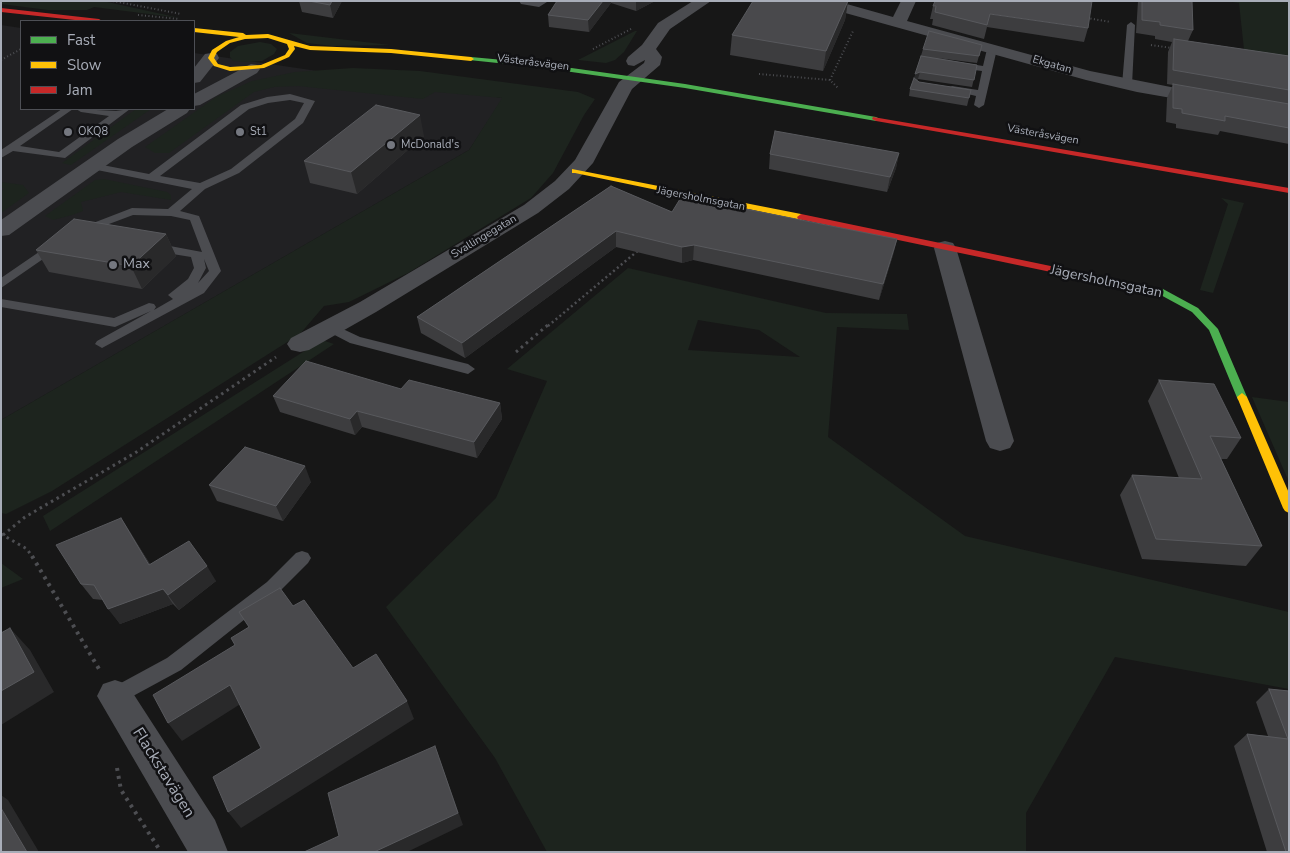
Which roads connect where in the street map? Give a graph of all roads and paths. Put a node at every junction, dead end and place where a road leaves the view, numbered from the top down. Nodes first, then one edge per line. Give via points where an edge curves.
1 (704, 1) edge
2 (818, 1) edge
3 (909, 1) edge
4 (1, 10) edge
5 (862, 13) junction
6 (138, 15) dead end
7 (1081, 17) edge
8 (90, 20) edge
9 (181, 20) dead end
10 (898, 22) junction
11 (639, 25) dead end
12 (1131, 25) joint
13 (195, 30) edge
14 (252, 36) junction
15 (1129, 42) junction
16 (290, 44) junction
17 (205, 48) edge
18 (20, 49) edge
19 (992, 49) junction
20 (1178, 49) edge
21 (587, 52) dead end
22 (1, 60) edge
23 (318, 60) dead end
24 (299, 62) dead end
25 (271, 64) junction
26 (951, 64) edge
27 (251, 69) junction
28 (987, 69) junction
29 (195, 75) edge
30 (628, 80) junction
31 (830, 80) dead end
32 (1127, 85) junction
33 (946, 88) edge
34 (982, 94) junction
35 (195, 100) edge
36 (1222, 102) edge
37 (979, 105) dead end
38 (67, 110) edge
39 (101, 110) edge
40 (162, 110) edge
41 (179, 110) edge
42 (122, 111) edge
43 (125, 143) junction
44 (11, 148) junction
45 (1, 155) edge
46 (85, 171) junction
47 (575, 171) junction
48 (151, 177) junction
49 (201, 187) junction
50 (1289, 191) edge
51 (171, 213) junction
52 (4, 229) edge
53 (67, 236) junction
54 (100, 238) edge
55 (139, 244) edge
56 (647, 244) edge
57 (945, 248) junction
58 (1, 284) edge
59 (1, 304) edge
60 (330, 327) junction
61 (102, 344) dead end
62 (300, 344) joint
63 (516, 352) dead end
64 (468, 369) dead end
65 (1000, 441) dead end
66 (1289, 508) edge
67 (1, 534) edge
68 (302, 558) dead end
69 (115, 696) joint
70 (208, 852) edge

1 - 30 street, Svallingegatan via 668,23 648,49 654,57 652,65
2 - 5 street, Ekgatan
3 - 10 street
4 - 8 street
5 - 10 street, Ekgatan
5 - 31 path
6 - 9 path
7 - 12 path
10 - 19 street, Ekgatan
11 - 21 path
12 - 15 lane
13 - 14 street
14 - 16 street, Västeråsvägen via 276,37
14 - 17 street
15 - 20 path
15 - 32 lane
16 - 25 street via 292,49 287,56
16 - 30 street, Västeråsvägen via 536,65
17 - 27 street via 216,65
17 - 29 street
18 - 22 path
19 - 28 lane
19 - 32 street, Ekgatan
23 - 30 street, Västeråsvägen via 414,60
24 - 25 street
25 - 27 street
26 - 28 lane
27 - 35 street
28 - 34 lane
30 - 47 street, Svallingegatan via 583,163
30 - 50 street, Västeråsvägen via 792,105
32 - 36 street, Ekgatan
33 - 34 lane
34 - 37 lane
38 - 44 lane
39 - 42 lane
40 - 43 street
41 - 43 street
42 - 44 lane via 62,156
43 - 46 street
44 - 45 lane
46 - 48 lane
46 - 52 street
47 - 57 street, Jägersholmsgatan
47 - 60 street, Svallingegatan via 531,209
48 - 49 lane
48 - 49 lane via 245,108 267,100 290,97 310,101 299,121 235,171
49 - 51 lane
51 - 53 lane via 132,211
51 - 61 lane via 195,218 216,270 200,290
53 - 54 lane
53 - 58 lane
55 - 59 lane via 197,254 200,268 193,281 179,293 115,323
56 - 63 path
57 - 65 street
57 - 66 street, Jägersholmsgatan via 1160,291 1195,310 1213,329
60 - 62 street, Svallingegatan
60 - 64 lane via 355,340
62 - 67 path via 135,452
68 - 69 lane via 273,587 174,664
69 - 70 street, Flackstavägen via 201,834

